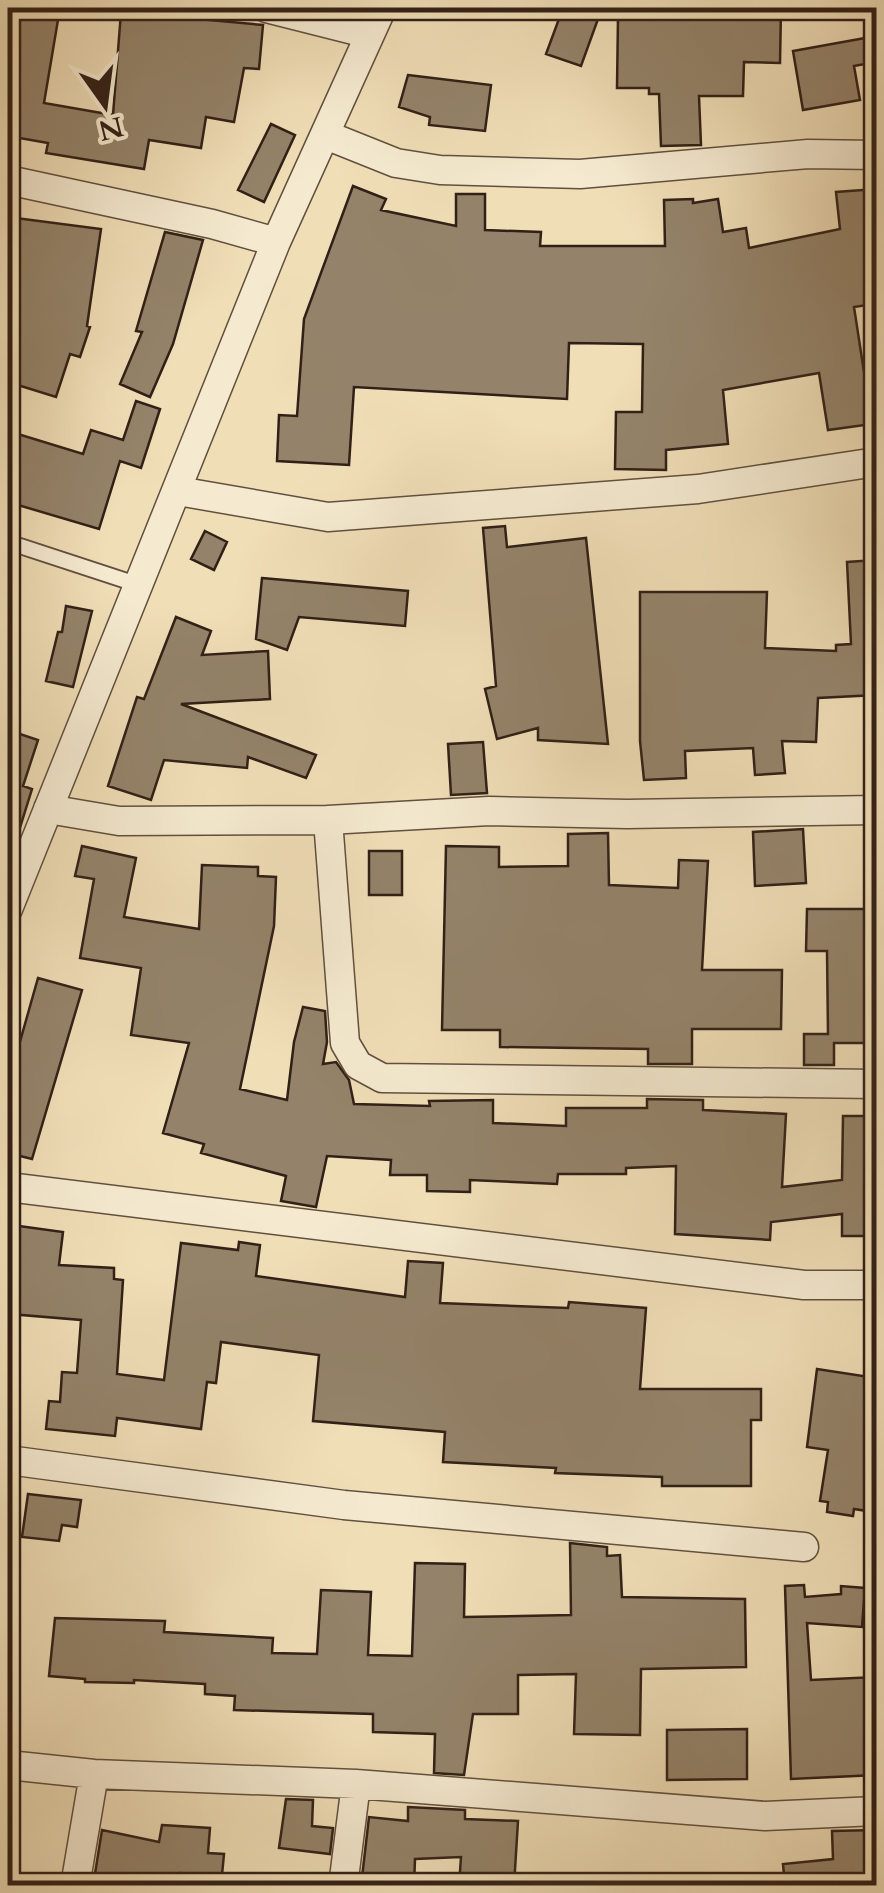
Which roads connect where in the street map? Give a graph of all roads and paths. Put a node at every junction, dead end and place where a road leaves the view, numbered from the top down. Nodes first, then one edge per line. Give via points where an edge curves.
1 (266, 8) edge
2 (382, 8) edge
3 (369, 34) junction
4 (326, 135) junction
5 (876, 155) edge
6 (8, 180) edge
7 (276, 242) junction
8 (876, 462) edge
9 (178, 491) junction
10 (20, 546) dead end
11 (140, 586) junction
12 (48, 809) junction
13 (876, 810) edge
14 (328, 820) junction
15 (8, 909) edge
16 (876, 1084) edge
17 (8, 1187) edge
18 (876, 1285) edge
19 (8, 1460) edge
20 (804, 1547) dead end
21 (8, 1765) edge
22 (94, 1774) junction
23 (356, 1784) junction
24 (876, 1812) edge
25 (75, 1886) edge
26 (343, 1886) edge

1 - 3 street
2 - 3 street
3 - 4 street
4 - 5 street via 396,163 440,170 580,174 808,154
4 - 7 street
6 - 7 street
7 - 9 street
8 - 9 street via 698,489 328,517
9 - 11 street
10 - 11 lane
11 - 12 street
12 - 14 street via 119,821
12 - 15 street
13 - 14 street via 489,811
14 - 16 street via 345,1043 358,1066 382,1078
17 - 18 street via 804,1285
19 - 20 street via 344,1505
21 - 22 street
22 - 23 street
22 - 25 street
23 - 24 street via 766,1816
23 - 26 street

